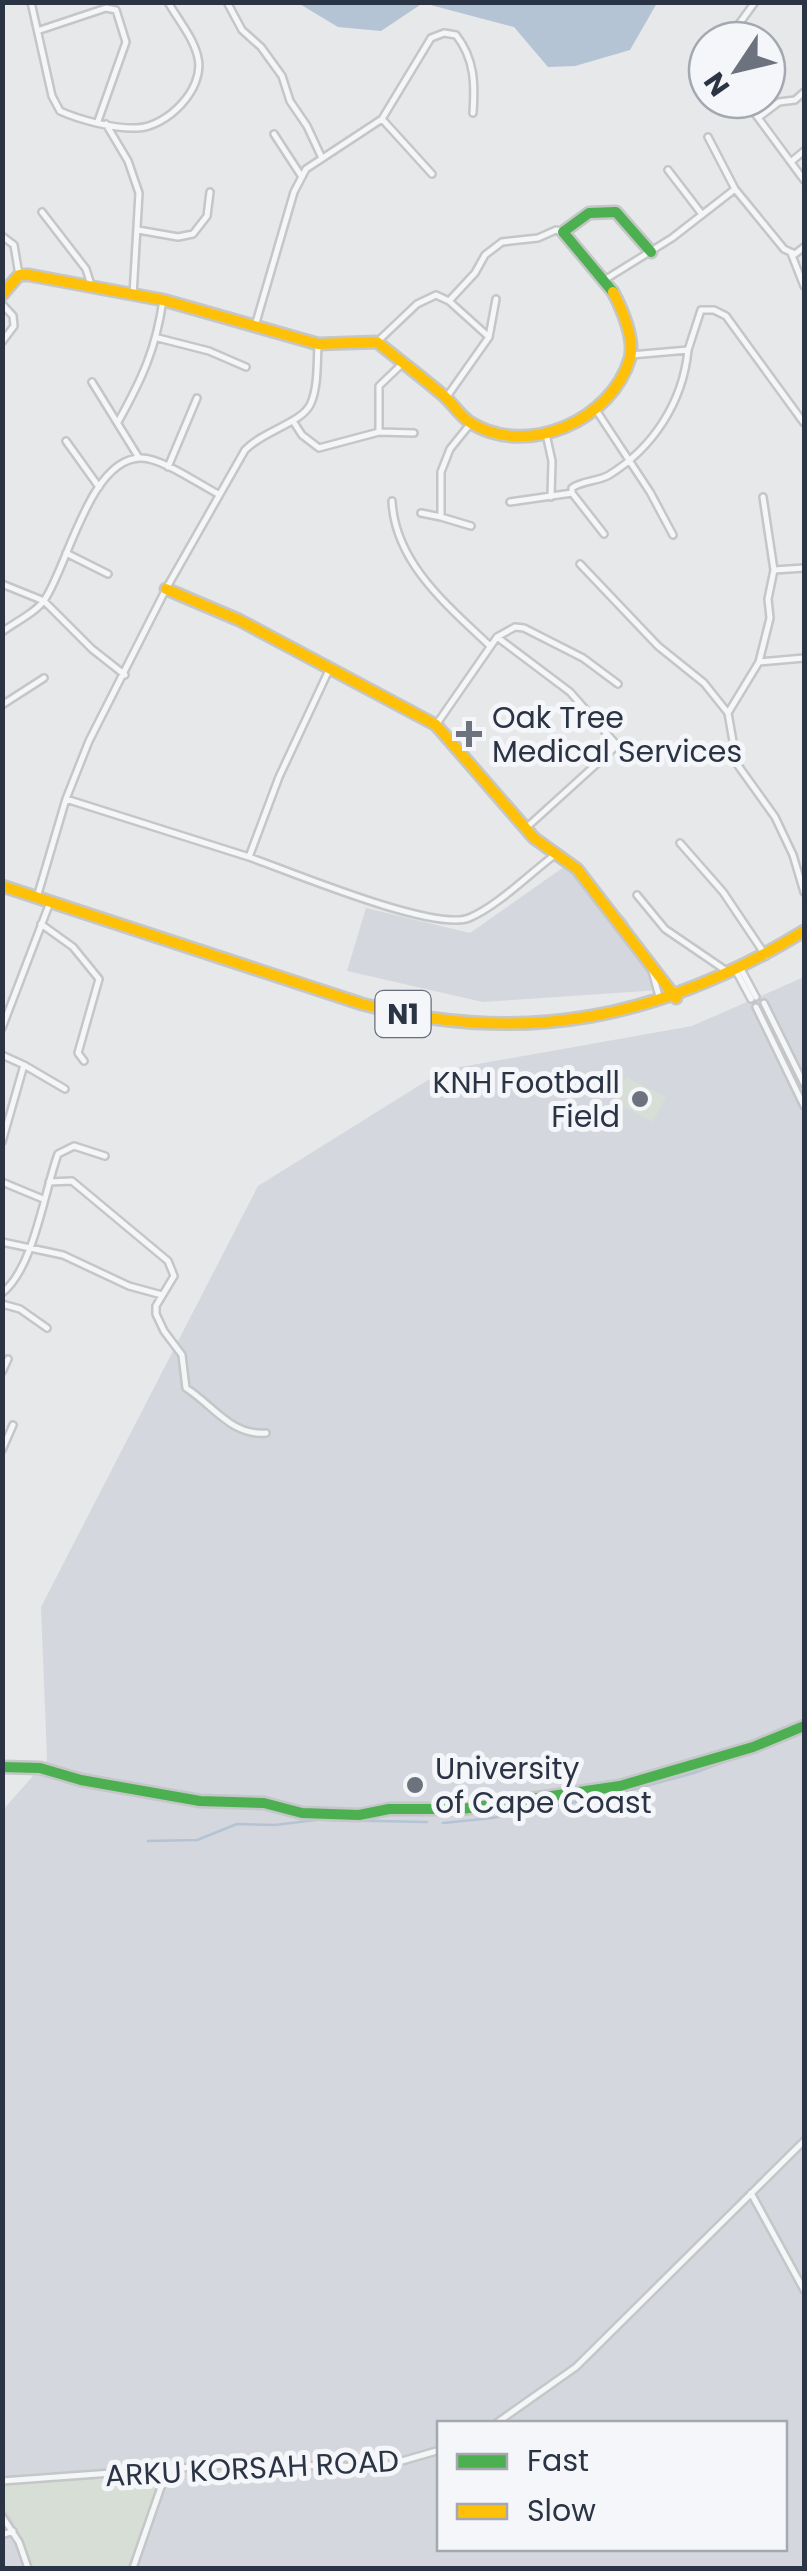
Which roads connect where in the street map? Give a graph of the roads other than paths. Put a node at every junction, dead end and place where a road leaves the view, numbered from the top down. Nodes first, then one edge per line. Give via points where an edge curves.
1 (31, 2) edge
2 (168, 2) edge
3 (226, 2) edge
4 (40, 30) junction
5 (473, 113) dead end
6 (382, 119) junction
7 (760, 120) edge
8 (102, 122) junction
9 (274, 134) dead end
10 (708, 137) dead end
11 (804, 150) edge
12 (321, 156) junction
13 (792, 160) junction
14 (668, 170) dead end
15 (432, 174) dead end
16 (302, 176) junction
17 (804, 180) edge
18 (734, 189) junction
19 (210, 192) dead end
20 (42, 212) dead end
21 (701, 214) junction
22 (138, 230) junction
23 (564, 232) junction
24 (2, 236) edge
25 (804, 248) edge
26 (650, 252) junction
27 (791, 253) junction
28 (18, 275) junction
29 (606, 279) junction
30 (804, 286) edge
31 (92, 289) junction
32 (2, 295) edge
33 (133, 295) junction
34 (496, 299) dead end
35 (163, 300) junction
36 (449, 301) junction
37 (2, 304) edge
38 (254, 326) junction
39 (157, 337) junction
40 (489, 337) junction
41 (2, 342) edge
42 (377, 342) junction
43 (318, 344) junction
44 (688, 350) junction
45 (631, 354) junction
46 (404, 362) junction
47 (246, 366) dead end
48 (92, 382) dead end
49 (197, 398) dead end
50 (446, 398) junction
51 (595, 409) junction
52 (294, 421) junction
53 (118, 422) junction
54 (471, 423) junction
55 (804, 423) edge
56 (379, 432) junction
57 (414, 433) dead end
58 (546, 434) junction
59 (66, 441) dead end
60 (139, 458) junction
61 (630, 461) junction
62 (168, 467) junction
63 (98, 487) junction
64 (572, 492) junction
65 (218, 494) junction
66 (551, 497) junction
67 (764, 497) dead end
68 (392, 501) dead end
69 (510, 502) dead end
70 (421, 513) dead end
71 (441, 516) junction
72 (471, 526) dead end
73 (604, 534) dead end
74 (673, 535) dead end
75 (66, 553) junction
76 (580, 564) dead end
77 (804, 568) edge
78 (774, 570) junction
79 (108, 574) dead end
80 (2, 584) edge
81 (166, 590) junction
82 (44, 602) junction
83 (2, 632) edge
84 (497, 637) junction
85 (490, 646) junction
86 (804, 658) edge
87 (759, 662) junction
88 (329, 670) junction
89 (124, 674) junction
90 (44, 678) dead end
91 (618, 684) dead end
92 (2, 705) edge
93 (728, 713) junction
94 (436, 725) junction
95 (66, 799) junction
96 (526, 828) junction
97 (680, 843) dead end
98 (556, 854) junction
99 (248, 856) junction
100 (2, 886) edge
101 (804, 892) edge
102 (637, 895) dead end
103 (37, 897) junction
104 (50, 901) junction
105 (41, 924) junction
106 (804, 932) edge
107 (760, 958) junction
108 (652, 969) junction
109 (736, 976) junction
110 (676, 998) junction
111 (753, 998) dead end
112 (660, 1002) junction
113 (764, 1003) dead end
114 (756, 1006) dead end
115 (2, 1028) edge
116 (2, 1054) edge
117 (84, 1060) dead end
118 (24, 1065) junction
119 (804, 1084) edge
120 (65, 1089) dead end
121 (804, 1106) edge
122 (5, 1122) edge
123 (2, 1142) edge
124 (105, 1156) dead end
125 (2, 1182) edge
126 (49, 1182) junction
127 (44, 1199) junction
128 (2, 1242) edge
129 (27, 1250) junction
130 (2, 1293) edge
131 (162, 1295) junction
132 (2, 1304) edge
133 (47, 1328) dead end
134 (8, 1359) dead end
135 (2, 1372) edge
136 (13, 1425) dead end
137 (266, 1433) dead end
138 (2, 1450) edge
139 (804, 1726) edge
140 (2, 1766) edge
141 (804, 2142) edge
142 (751, 2192) junction
143 (804, 2290) edge
144 (499, 2421) edge
145 (437, 2451) edge
146 (168, 2467) junction
147 (2, 2482) edge
148 (2, 2516) edge
149 (14, 2531) junction
150 (2, 2535) edge
151 (28, 2568) edge
152 (133, 2568) edge

1 - 4 street
2 - 8 street via 199,59 193,91 153,124
3 - 12 street via 282,76
4 - 8 street via 55,104 65,114
4 - 8 street via 116,10 126,42
5 - 6 street via 475,78 461,41 444,33 431,38
6 - 12 street
6 - 15 street
7 - 13 street
8 - 22 street via 133,172
9 - 16 street
10 - 18 street
11 - 13 street
12 - 16 street
13 - 17 street
14 - 21 street
16 - 38 street
18 - 21 street
18 - 27 street
19 - 22 street via 207,216 193,234
20 - 31 street via 86,269
21 - 26 street
22 - 33 street
23 - 26 main road via 589,212 616,212
23 - 29 main road
23 - 36 street via 502,242
24 - 28 street via 14,245
25 - 27 street
26 - 29 street
27 - 30 street
28 - 31 main road
28 - 32 main road
29 - 45 main road via 623,311
31 - 33 main road
33 - 35 main road
34 - 40 street
35 - 38 main road
35 - 39 street
36 - 40 street
36 - 42 street via 430,296
37 - 41 street via 14,326
38 - 43 main road
39 - 47 street
39 - 53 street
40 - 50 street
42 - 43 main road
42 - 46 main road
43 - 52 street via 311,404
44 - 45 street
44 - 55 street via 702,310 726,316
44 - 61 street via 664,423
45 - 51 main road via 614,390
46 - 50 main road
46 - 56 street via 379,386
48 - 53 street
49 - 62 street
50 - 54 main road
51 - 58 main road
51 - 61 street
52 - 56 street via 319,448
52 - 65 street via 255,439
53 - 60 street
54 - 58 main road via 506,435
54 - 71 street via 441,472
56 - 57 street
58 - 66 street
59 - 63 street
60 - 62 street
60 - 63 street
61 - 64 street
61 - 74 street
62 - 65 street
63 - 75 street
64 - 66 street
64 - 73 street
65 - 81 street
66 - 69 street
67 - 78 street
68 - 85 street via 396,535 415,567
70 - 71 street
71 - 72 street
75 - 79 street
75 - 82 street
76 - 93 street
77 - 78 street
78 - 87 street
80 - 82 street
81 - 88 main road via 240,620
81 - 89 street
82 - 83 street
82 - 89 street
84 - 85 street
84 - 91 street via 524,628
84 - 96 street via 570,692 615,743
85 - 94 street
86 - 87 street
87 - 93 street
88 - 94 main road
88 - 99 street
89 - 95 street
90 - 92 street
93 - 101 street via 737,764 780,828
94 - 96 main road
95 - 99 street
95 - 103 street
96 - 98 main road
97 - 107 street via 722,892
98 - 99 street via 480,912 448,922
98 - 108 main road via 584,876
100 - 103 main road, N1
102 - 109 street via 665,930
103 - 104 main road, N1
104 - 105 street
104 - 112 main road, N1 via 344,998 435,1020 536,1024
105 - 115 street
105 - 117 street via 73,947 98,979 78,1053
106 - 107 main road, N1
107 - 109 main road, N1
108 - 110 main road
108 - 112 street
109 - 110 main road, N1
109 - 111 street
110 - 112 main road, N1
113 - 119 street
114 - 121 street
116 - 118 street
118 - 120 street
118 - 122 street
122 - 123 street
124 - 126 street via 65,1148
125 - 127 street
126 - 127 street
126 - 131 street via 72,1181 168,1261 174,1276
127 - 129 street
128 - 129 street
129 - 130 street
129 - 131 street via 63,1256
131 - 137 street via 156,1314 182,1355 186,1388 236,1428
132 - 133 street
134 - 135 street
136 - 138 street
139 - 140 main road via 630,1784 500,1804 359,1814 200,1802
141 - 142 street
142 - 143 street
142 - 144 street via 576,2367
145 - 146 street, ARKU KORSAH ROAD via 381,2467
146 - 147 street, ARKU KORSAH ROAD
146 - 152 street
148 - 149 street
149 - 150 street
149 - 151 street

